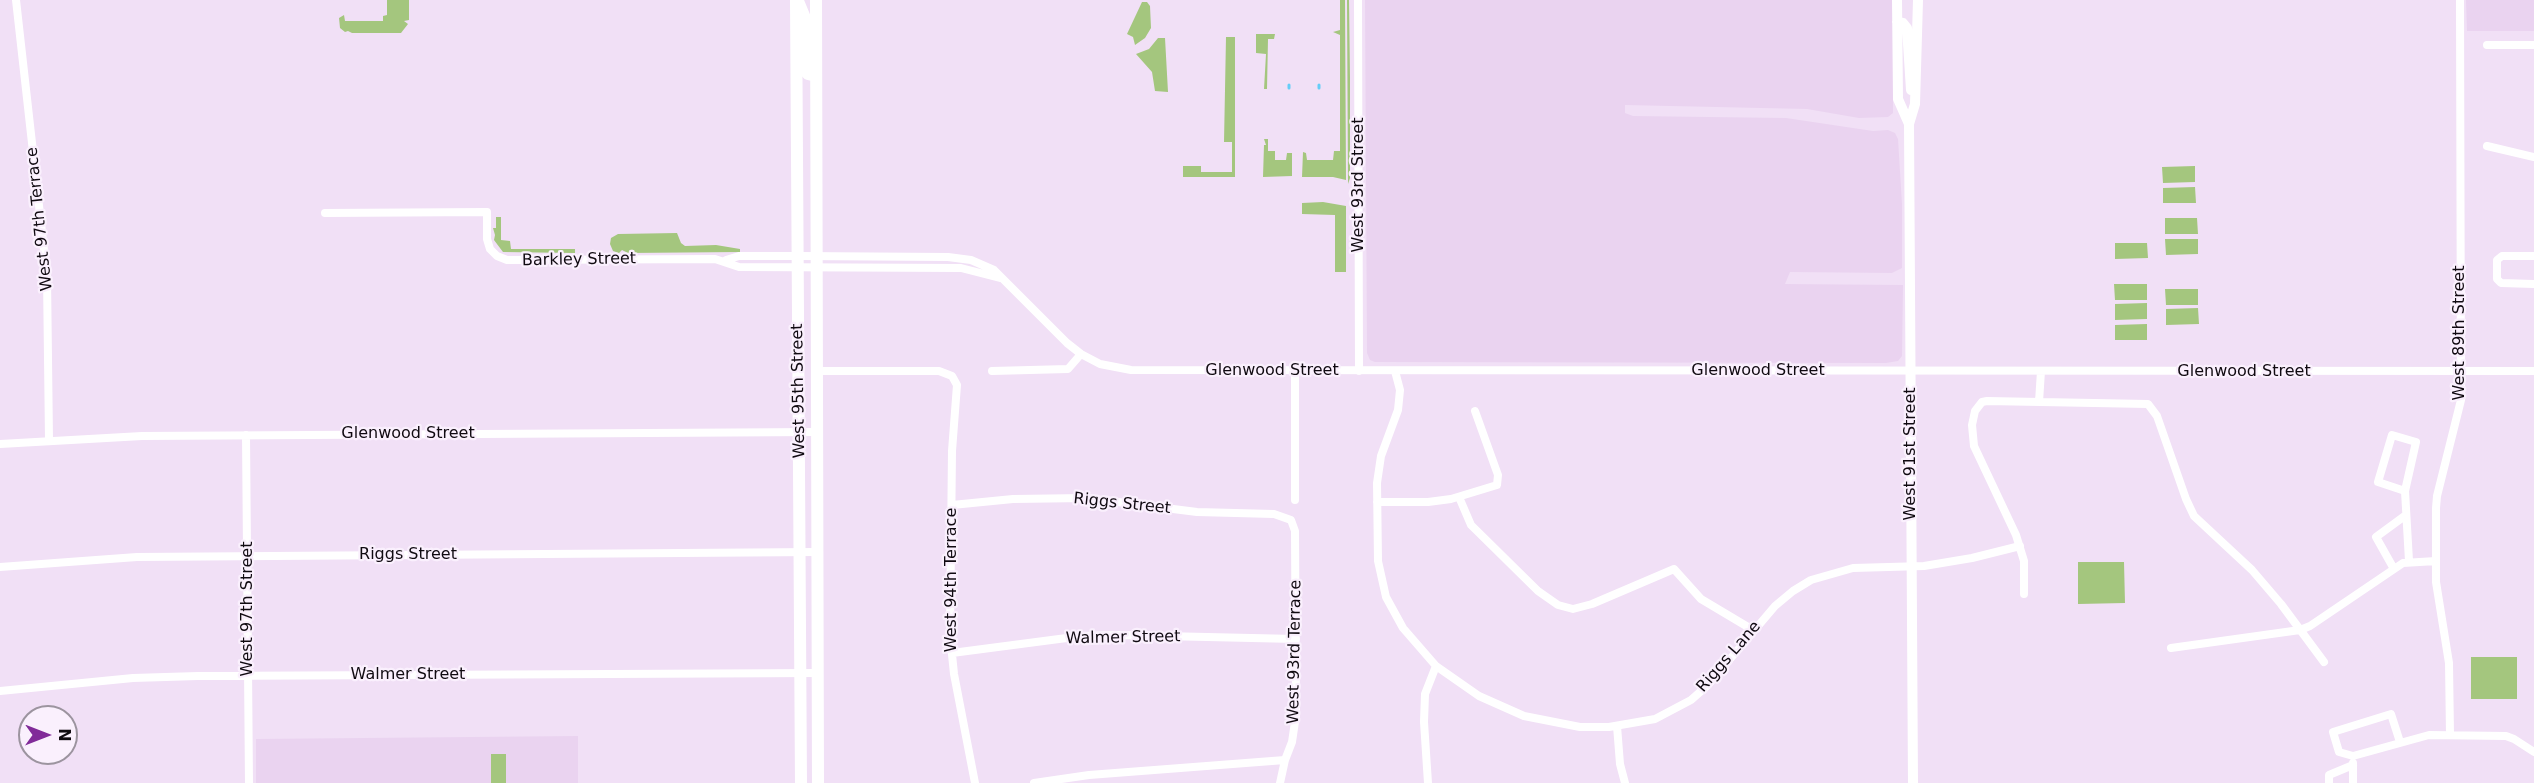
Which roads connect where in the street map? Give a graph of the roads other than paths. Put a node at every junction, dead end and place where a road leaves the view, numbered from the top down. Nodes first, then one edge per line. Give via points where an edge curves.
1 (16, 0) edge
2 (797, 0) edge
3 (816, 0) edge
4 (1358, 0) edge
5 (1897, 0) edge
6 (1904, 0) edge
7 (1918, 0) edge
8 (2460, 0) edge
9 (1917, 20) junction
10 (1897, 22) junction
11 (2487, 45) dead end
12 (2534, 45) edge
13 (816, 76) junction
14 (1916, 94) junction
15 (1909, 124) junction
16 (2487, 146) dead end
17 (2534, 157) edge
18 (325, 213) dead end
19 (2534, 256) edge
20 (798, 261) junction
21 (816, 262) junction
22 (2534, 284) edge
23 (1081, 354) junction
24 (815, 371) junction
25 (992, 371) dead end
26 (1295, 371) junction
27 (1359, 371) junction
28 (1395, 371) junction
29 (1911, 371) junction
30 (2041, 371) junction
31 (2461, 371) junction
32 (2534, 371) edge
33 (2039, 402) junction
34 (1475, 411) dead end
35 (800, 432) junction
36 (816, 432) junction
37 (246, 435) junction
38 (49, 440) junction
39 (0, 444) edge
40 (2404, 491) junction
41 (1459, 497) junction
42 (1295, 500) dead end
43 (1377, 502) junction
44 (952, 505) junction
45 (2406, 515) junction
46 (1292, 520) joint
47 (2020, 546) junction
48 (801, 552) junction
49 (817, 552) junction
50 (248, 556) junction
51 (2409, 561) junction
52 (2436, 561) junction
53 (1911, 566) junction
54 (0, 567) edge
55 (2394, 569) junction
56 (2024, 594) dead end
57 (1754, 630) junction
58 (2300, 630) junction
59 (1296, 639) junction
60 (2171, 648) dead end
61 (952, 653) junction
62 (2324, 662) dead end
63 (1436, 666) junction
64 (801, 673) junction
65 (817, 673) junction
66 (248, 676) junction
67 (0, 691) edge
68 (1617, 726) junction
69 (2450, 735) junction
70 (2400, 742) junction
71 (2534, 752) edge
72 (1285, 760) junction
73 (2353, 761) junction
74 (249, 783) edge
75 (801, 783) edge
76 (818, 783) edge
77 (975, 783) edge
78 (1034, 783) edge
79 (1280, 783) edge
80 (1428, 783) edge
81 (1625, 783) edge
82 (1913, 783) edge
83 (2329, 783) edge
84 (2352, 783) edge

1 - 38 street, West 97th Terrace via 47,277
2 - 13 main road via 805,18 808,74
2 - 20 main road, West 95th Street
3 - 13 main road, West 95th Street
4 - 27 street, West 93rd Street
5 - 10 street, West 91st Street
6 - 9 street via 1904,17
7 - 9 street, West 91st Street
8 - 31 street, West 89th Street
9 - 14 street, West 91st Street
10 - 14 street via 1907,28 1909,89
10 - 15 street, West 91st Street via 1898,99
11 - 12 street
13 - 21 main road, West 95th Street
14 - 15 street, West 91st Street
15 - 29 street, West 91st Street
16 - 17 street
18 - 20 street, Barkley Street via 487,212 490,249 507,260 726,260 739,256
19 - 22 street via 2502,256 2497,260 2499,282
20 - 21 street, Barkley Street
20 - 35 main road, West 95th Street
21 - 23 street, Barkley Street via 960,268 1000,278
21 - 24 main road, West 95th Street
23 - 25 street via 1068,369
23 - 26 street, Glenwood Street via 1131,370
24 - 36 main road, West 95th Street
24 - 44 street, West 94th Terrace via 939,371 952,376 957,385
26 - 27 street, Glenwood Street
26 - 42 street
27 - 28 street, Glenwood Street
28 - 29 street, Glenwood Street
28 - 43 street, Riggs Lane via 1400,390 1398,410 1381,456
29 - 30 street, Glenwood Street
29 - 53 street, West 91st Street
30 - 31 street, Glenwood Street
30 - 33 street
31 - 32 street, Glenwood Street
31 - 52 street, West 89th Street via 2460,408 2437,496
33 - 47 street via 1987,401 1978,405 1973,417 1976,451
33 - 58 street via 2152,406 2194,516 2252,570
34 - 41 street via 1498,475 1497,485
35 - 36 street, Glenwood Street
35 - 37 street, Glenwood Street
35 - 48 main road, West 95th Street
36 - 49 main road, West 95th Street
37 - 38 street, Glenwood Street
37 - 50 street, West 97th Street
38 - 39 street, Glenwood Street
40 - 40 street via 2416,442 2392,435 2378,482
40 - 45 street
41 - 43 street via 1428,502
41 - 57 street via 1471,525 1538,591 1558,605 1573,609 1592,604 1674,569 1701,599
43 - 63 street, Riggs Lane via 1378,561 1386,597 1402,628
44 - 46 street, Riggs Street via 1086,498 1197,512 1274,514
44 - 61 street, West 94th Terrace
45 - 51 street
45 - 55 street via 2376,537
46 - 59 street, West 93rd Terrace
47 - 53 street, Riggs Lane via 1957,561
47 - 56 street
48 - 49 street, Riggs Street
48 - 50 street, Riggs Street
48 - 64 main road, West 95th Street
49 - 65 main road, West 95th Street
50 - 54 street, Riggs Street via 137,557
50 - 66 street, West 97th Street
51 - 52 street
51 - 55 street
52 - 69 street, West 89th Street via 2450,670
53 - 57 street, Riggs Lane via 1853,568 1811,580 1775,606
53 - 82 street, West 91st Street
55 - 58 street
57 - 68 street, Riggs Lane via 1691,700 1655,718
58 - 60 street
58 - 62 street
59 - 61 street, Walmer Street via 1082,636
59 - 72 street, West 93rd Terrace via 1296,715
61 - 77 street, West 94th Terrace
63 - 68 street, Riggs Lane via 1479,696 1524,716 1580,727
63 - 80 street via 1425,694
64 - 65 street, Walmer Street
64 - 66 street, Walmer Street
64 - 75 main road, West 95th Street
65 - 76 main road, West 95th Street
66 - 67 street, Walmer Street via 133,678
66 - 74 street, West 97th Street
68 - 81 street
69 - 70 street
69 - 71 street via 2506,736
70 - 73 street
70 - 73 street via 2391,714 2333,732 2338,752
72 - 78 street
72 - 79 street, West 93rd Terrace
73 - 83 street via 2329,775
73 - 84 street

